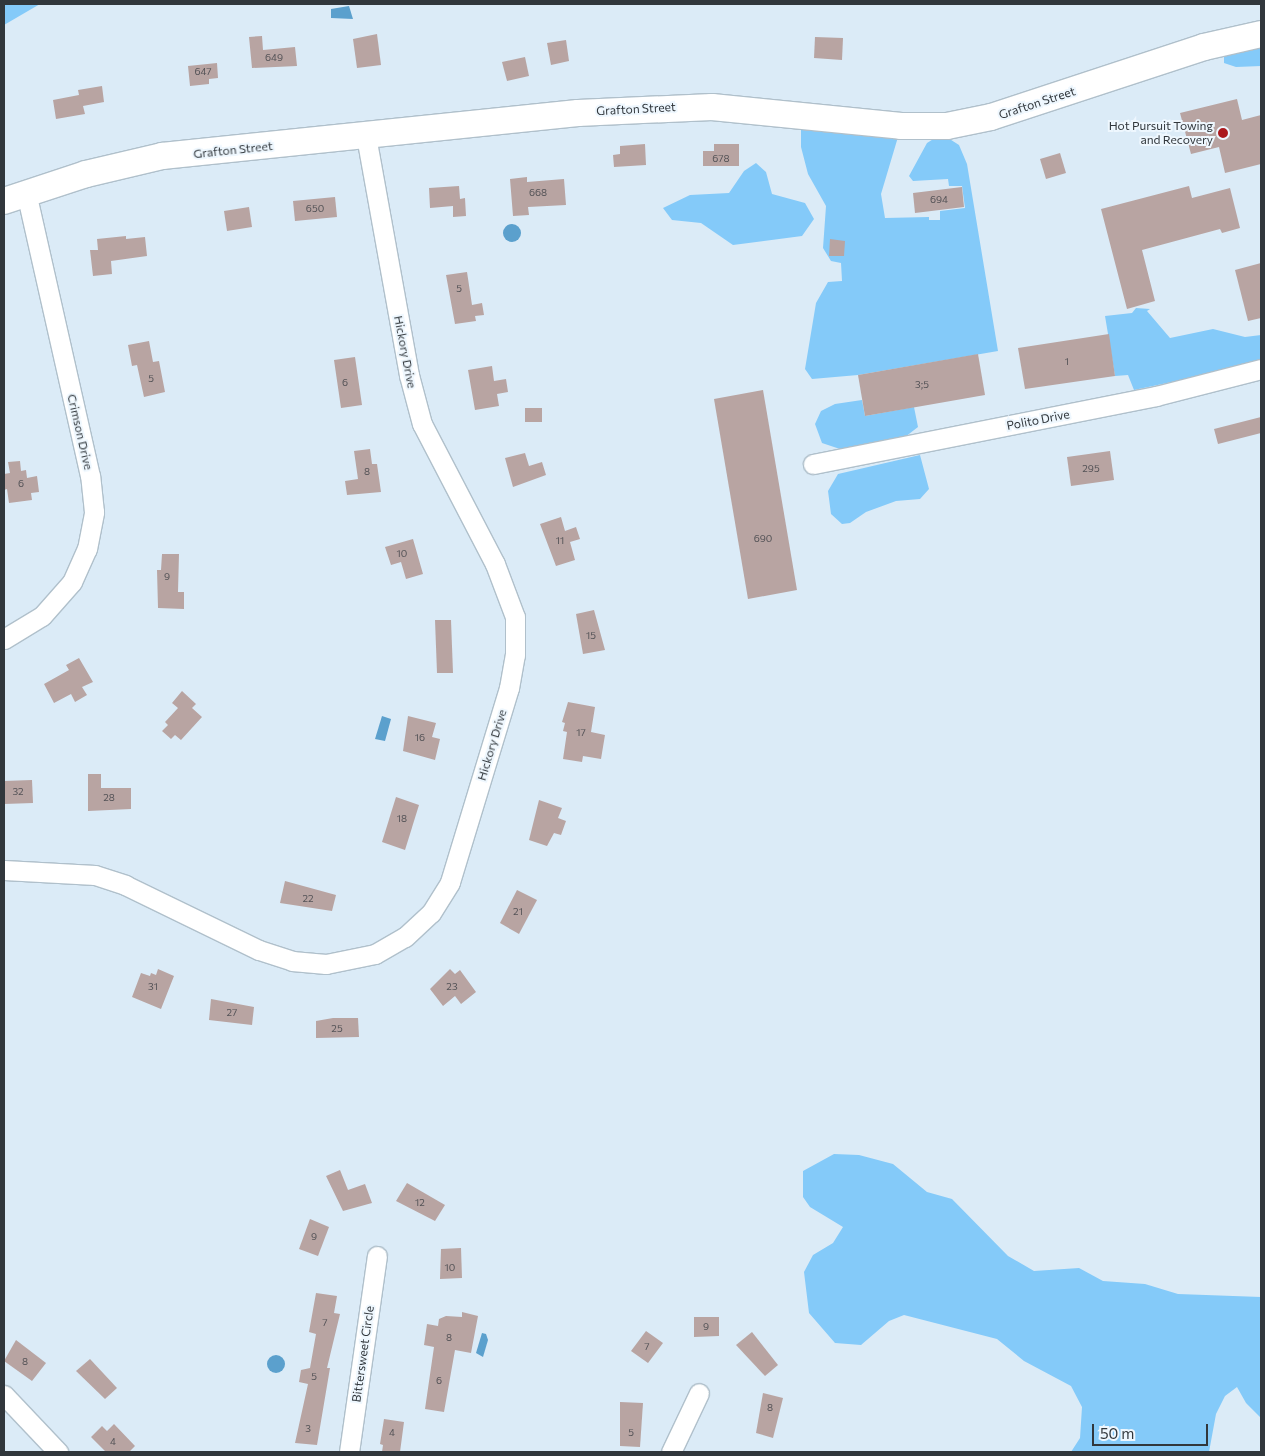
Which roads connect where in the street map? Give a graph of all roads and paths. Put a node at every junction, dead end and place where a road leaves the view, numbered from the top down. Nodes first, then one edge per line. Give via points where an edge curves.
1 (1261, 34) edge
2 (366, 135) junction
3 (15, 197) edge
4 (1261, 369) edge
5 (814, 464) dead end
6 (4, 639) edge
7 (4, 870) edge
8 (377, 1256) dead end
9 (699, 1393) dead end
10 (4, 1395) edge
11 (58, 1452) edge
12 (349, 1452) edge
13 (671, 1452) edge

1 - 2 street, Grafton Street via 1204,47 991,118 947,126 901,126 685,106 565,114
2 - 3 street, Grafton Street via 162,156
2 - 7 street, Hickory Drive via 409,375 422,424 495,564 515,617 515,655 509,688 450,882 431,913 405,937 359,959 326,964 292,961 259,950 125,885 95,874
3 - 6 street, Crimson Drive via 90,476 94,512 87,548 72,582 42,616
4 - 5 street, Polito Drive via 1156,396
8 - 12 street, Bittersweet Circle
9 - 13 street
10 - 11 street

